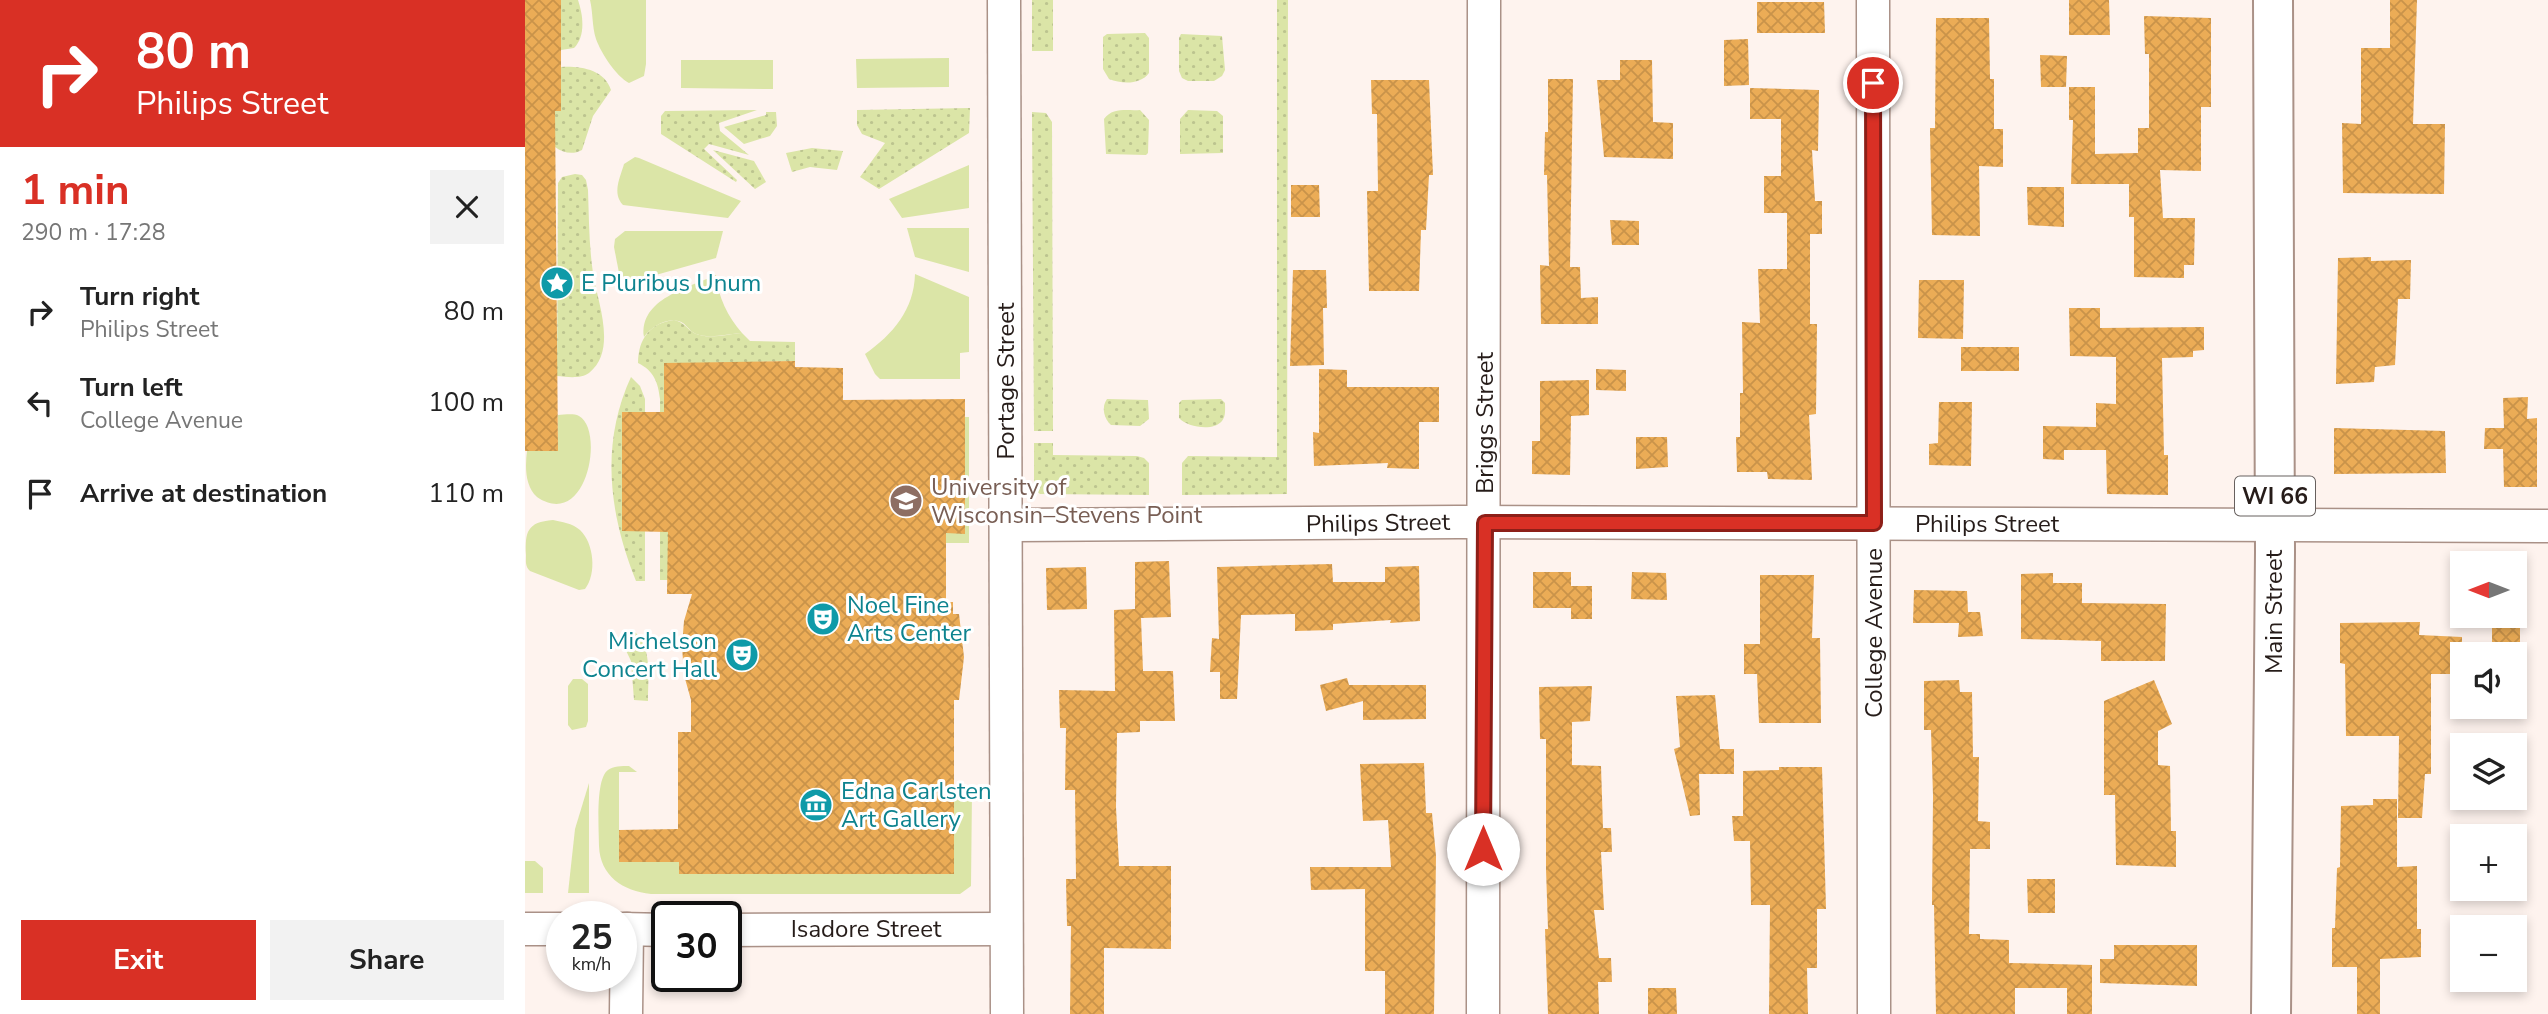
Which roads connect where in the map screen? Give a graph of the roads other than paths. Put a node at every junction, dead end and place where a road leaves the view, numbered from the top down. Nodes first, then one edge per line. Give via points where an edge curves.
1 (1004, 0) edge
2 (1484, 0) edge
3 (1873, 0) edge
4 (2273, 0) edge
5 (1485, 523) junction
6 (1874, 523) junction
7 (1006, 526) junction
8 (2275, 526) junction
9 (2548, 526) edge
10 (525, 929) edge
11 (546, 929) edge
12 (1006, 929) junction
13 (742, 930) edge
14 (625, 992) edge
15 (626, 1014) edge
16 (1007, 1014) edge
17 (1483, 1014) edge
18 (1874, 1014) edge
19 (2270, 1014) edge

1 - 7 street, Portage Street
2 - 5 street, Briggs Street
3 - 6 street, College Avenue
4 - 8 main road, Main Street / WI 66
5 - 6 street, Philips Street
5 - 7 street, Philips Street
5 - 17 street, Briggs Street
6 - 8 street, Philips Street
6 - 18 street, College Avenue
7 - 12 street, Portage Street
8 - 9 street, Philips Street
8 - 19 main road, Main Street / WI 66
10 - 11 street
12 - 13 street, Isadore Street
12 - 16 street, Portage Street
14 - 15 street

